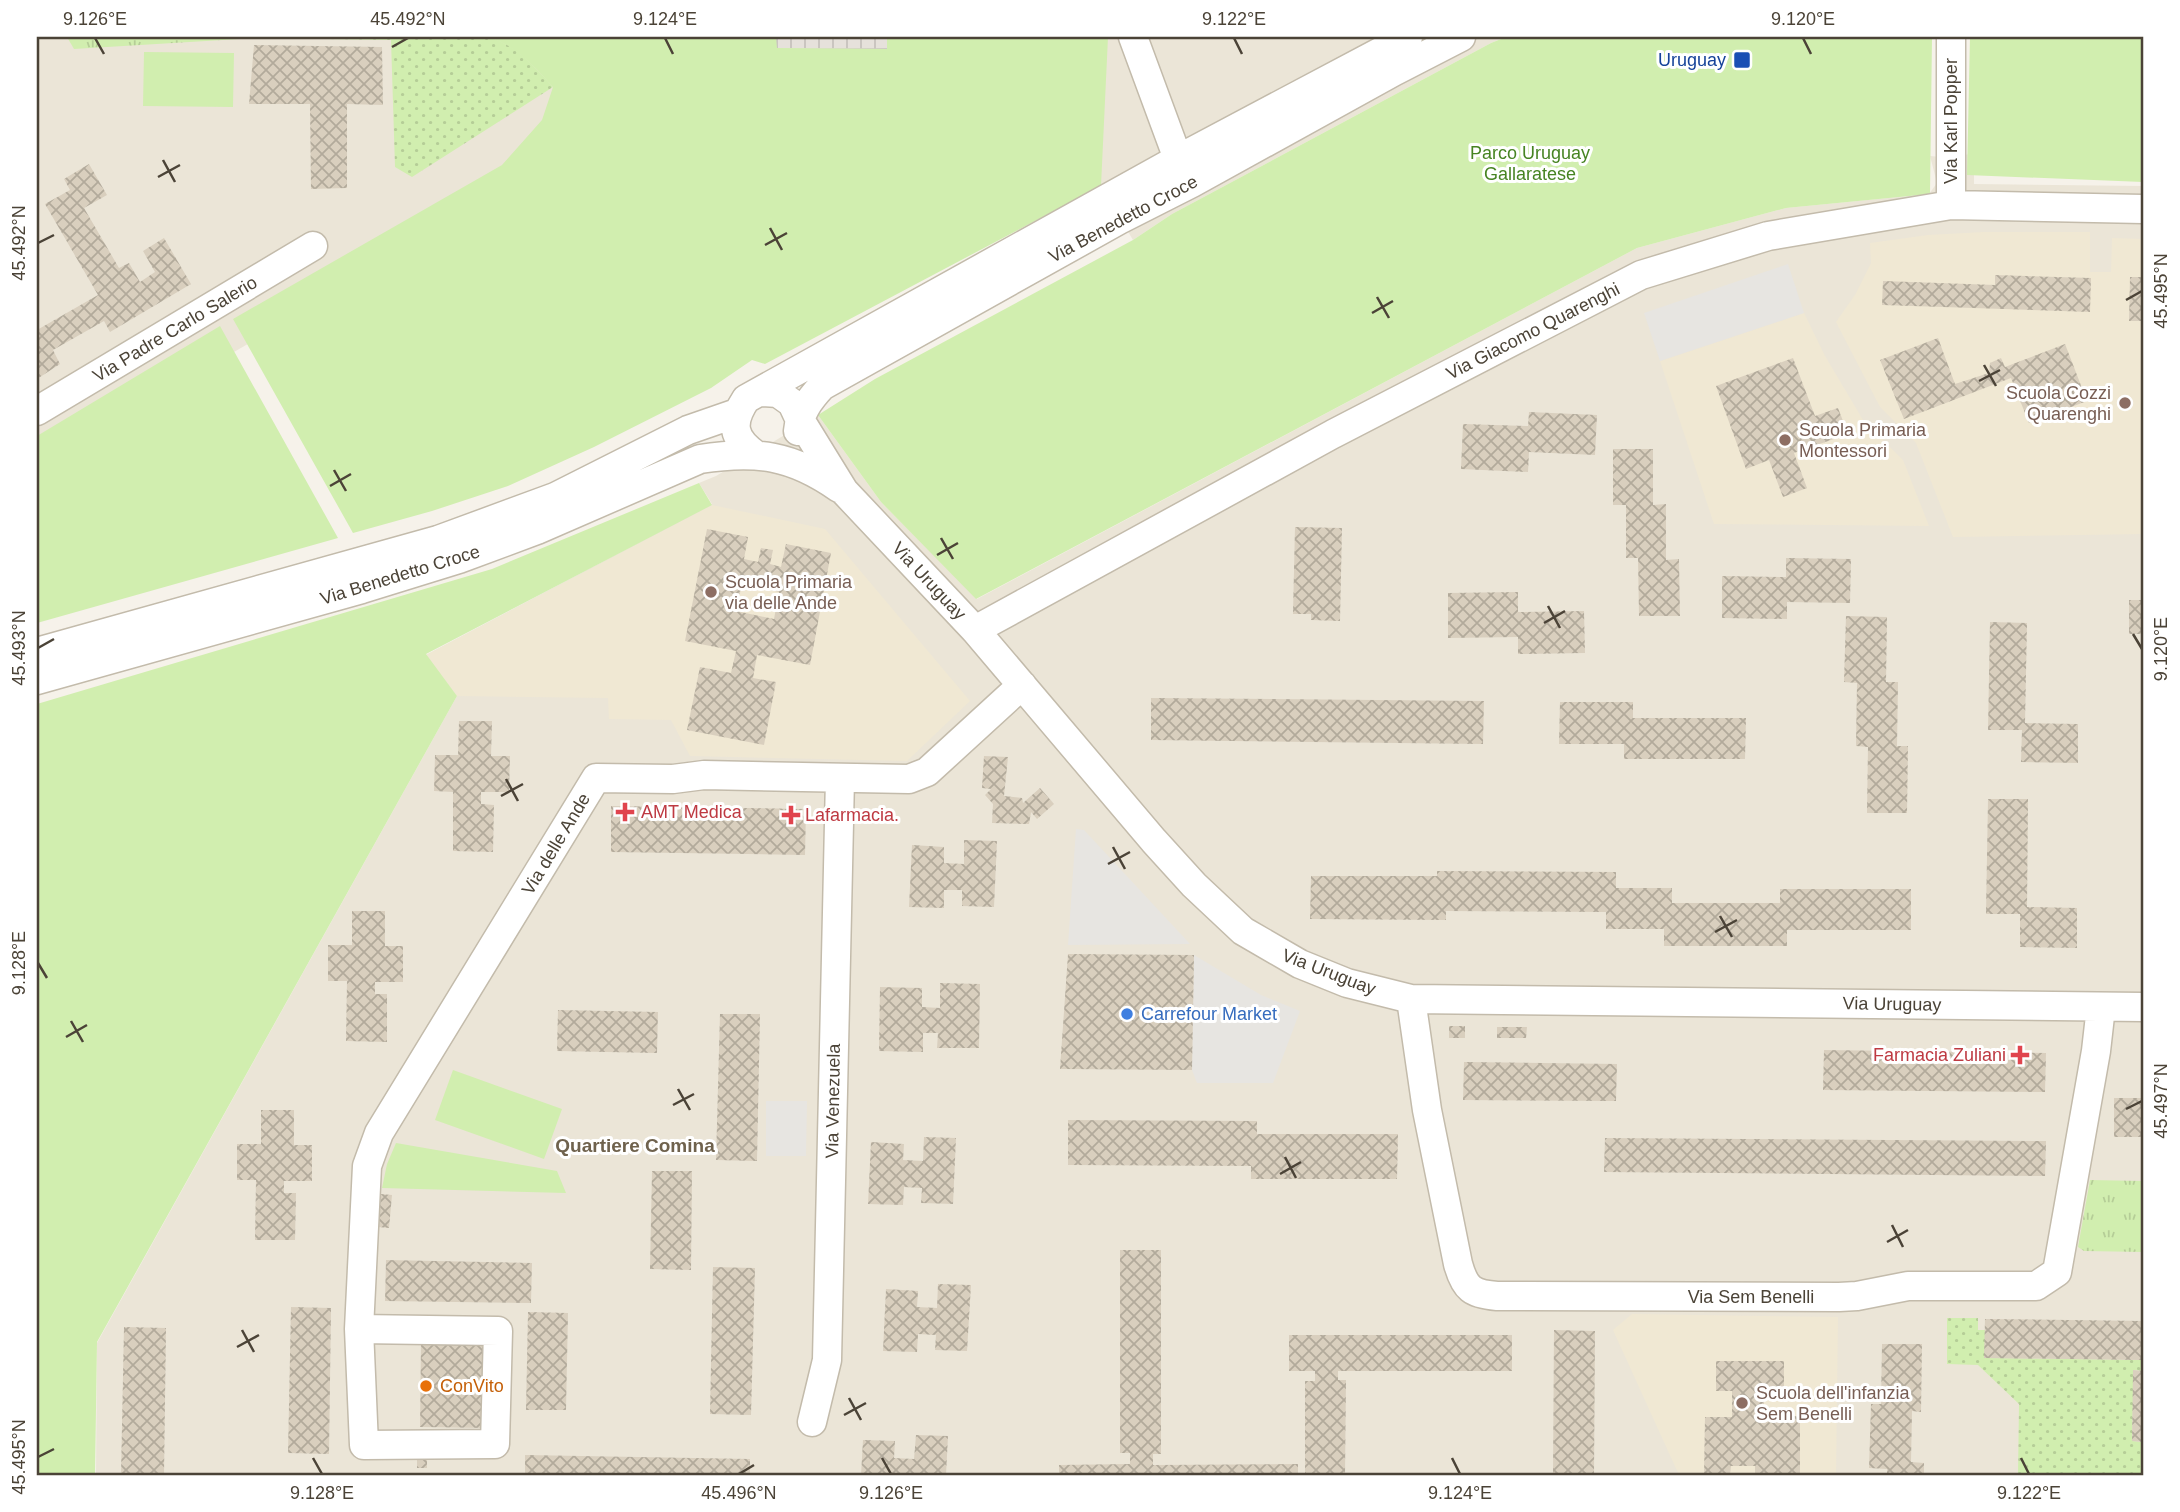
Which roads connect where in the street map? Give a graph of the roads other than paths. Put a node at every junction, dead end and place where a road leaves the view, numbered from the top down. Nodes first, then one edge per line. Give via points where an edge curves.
1 (1133, 37) edge
2 (1408, 37) edge
3 (1461, 37) edge
4 (1951, 37) edge
5 (1178, 159) junction
6 (1192, 183) junction
7 (1951, 205) junction
8 (2143, 209) edge
9 (313, 247) dead end
10 (762, 392) junction
11 (37, 411) edge
12 (737, 413) junction
13 (799, 418) junction
14 (764, 455) junction
15 (844, 491) junction
16 (975, 630) junction
17 (37, 652) edge
18 (37, 680) edge
19 (1022, 685) junction
20 (841, 778) junction
21 (1411, 999) junction
22 (2101, 1007) junction
23 (2143, 1007) edge
24 (359, 1329) junction
25 (812, 1422) dead end

1 - 5 street
2 - 5 street, Via Benedetto Croce
3 - 6 street, Via Benedetto Croce
4 - 7 street, Via Karl Popper
5 - 6 street
5 - 10 street, Via Benedetto Croce
6 - 13 street, Via Benedetto Croce via 822,386
7 - 8 street, Via Giacomo Quarenghi
7 - 16 street, Via Giacomo Quarenghi via 1768,236 1641,275 1333,435
9 - 11 street, Via Padre Carlo Salerio
10 - 12 street via 746,399
10 - 13 street via 778,393 792,403
12 - 14 street via 735,429 742,445
12 - 17 street, Via Benedetto Croce via 688,430 555,497 438,540
13 - 14 street via 798,435 788,449
13 - 15 street, Via Uruguay
14 - 15 street via 820,474
14 - 18 street, Via Benedetto Croce via 700,459 537,530 459,558
15 - 16 street, Via Uruguay
16 - 19 street, Via Uruguay
19 - 20 street, Via delle Ande via 927,772 909,779
19 - 21 street, Via Uruguay via 1154,841 1243,931 1326,975
20 - 24 street, Via delle Ande via 596,778 379,1133 367,1166
20 - 25 street, Via Venezuela via 827,1360
21 - 22 street, Via Uruguay
21 - 22 street, Via Sem Benelli via 1427,1110 1458,1264 1466,1286 1497,1296 1839,1297 1908,1286 2036,1286 2057,1272
22 - 23 street, Via Uruguay
24 - 24 street, Via delle Ande via 364,1445 495,1444 498,1331

